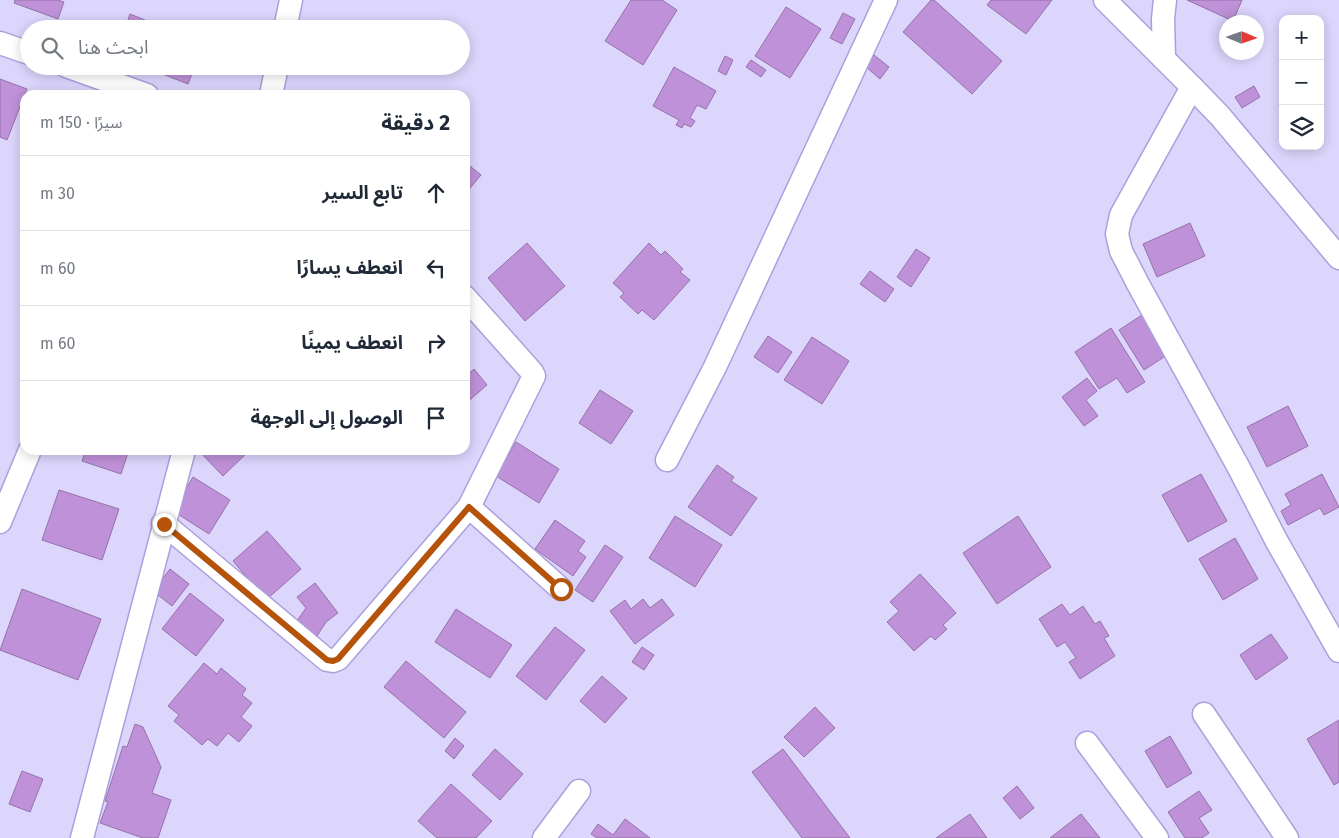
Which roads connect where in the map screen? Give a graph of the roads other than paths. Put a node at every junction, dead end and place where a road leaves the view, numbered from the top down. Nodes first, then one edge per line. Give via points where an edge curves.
1 (291, 0) edge
2 (886, 0) edge
3 (1105, 0) edge
4 (1165, 0) edge
5 (287, 20) edge
6 (0, 43) edge
7 (20, 50) edge
8 (1164, 59) junction
9 (91, 75) edge
10 (275, 75) edge
11 (1192, 87) junction
12 (133, 90) edge
13 (272, 90) edge
14 (1339, 258) edge
15 (470, 303) edge
16 (28, 455) edge
17 (183, 455) edge
18 (667, 460) dead end
19 (469, 507) junction
20 (0, 522) edge
21 (164, 524) junction
22 (561, 589) dead end
23 (1339, 651) edge
24 (1204, 714) dead end
25 (1087, 743) dead end
26 (579, 791) dead end
27 (82, 838) edge
28 (544, 838) edge
29 (1157, 838) edge
30 (1287, 838) edge

1 - 5 street
2 - 18 street via 715,367
3 - 8 street
4 - 8 street
6 - 7 street
8 - 11 street
9 - 12 street
10 - 13 street
11 - 14 street
11 - 23 street via 1121,215 1117,234 1121,251
15 - 19 street via 534,376
16 - 20 street
17 - 21 street
19 - 21 street via 333,661 327,660
19 - 22 street
21 - 27 street
24 - 30 street
25 - 29 street
26 - 28 street

